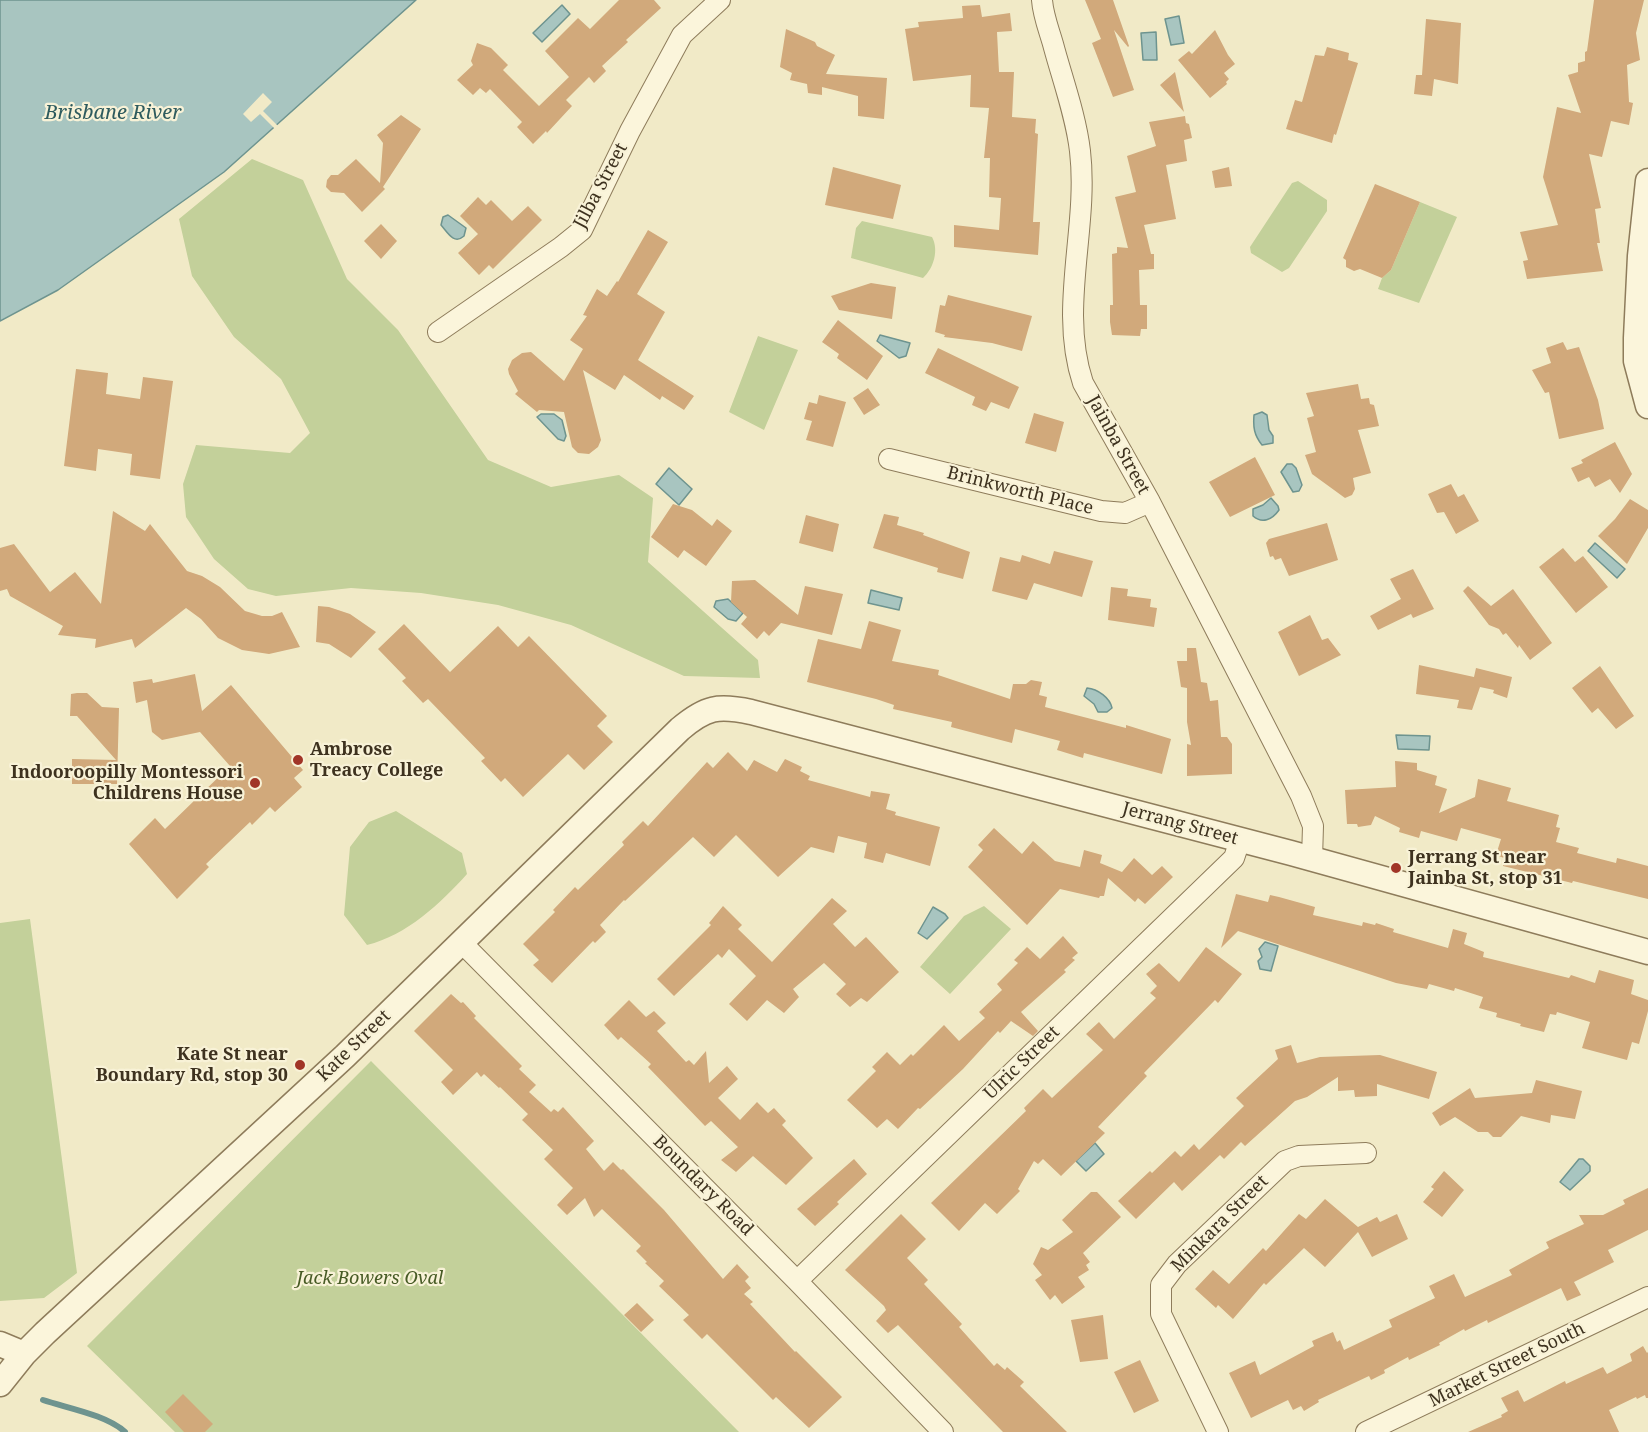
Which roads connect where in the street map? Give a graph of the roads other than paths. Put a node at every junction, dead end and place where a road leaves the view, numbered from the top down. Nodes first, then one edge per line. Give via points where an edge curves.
1 (720, 0) edge
2 (1042, 0) edge
3 (1648, 181) edge
4 (438, 332) dead end
5 (1648, 406) edge
6 (889, 459) dead end
7 (1150, 502) junction
8 (710, 710) joint
9 (1240, 840) junction
10 (1312, 859) junction
11 (461, 942) junction
12 (1648, 952) edge
13 (1366, 1153) dead end
14 (797, 1281) junction
15 (1648, 1297) edge
16 (0, 1344) edge
17 (24, 1354) junction
18 (0, 1384) edge
19 (943, 1432) edge
20 (1218, 1432) edge
21 (1366, 1432) edge

1 - 4 street, Jilba Street via 682,35 582,230
2 - 7 street, Jainba Street via 1080,152 1073,306 1077,365 1083,383
3 - 5 street via 1636,360
6 - 7 street, Brinkworth Place via 1101,511 1125,513
7 - 10 street, Jainba Street via 1301,796 1313,826
8 - 9 street, Jerrang Street via 729,707 751,712
8 - 11 street, Kate Street via 680,729
9 - 10 street, Jerrang Street
9 - 14 street, Ulric Street via 1234,858
10 - 12 street, Jerrang Street
11 - 14 street, Boundary Road
11 - 17 street, Kate Street via 336,1064
13 - 20 street, Minkara Street via 1299,1156 1286,1161 1177,1264 1161,1285 1161,1314
14 - 19 street, Boundary Road
15 - 21 street, Market Street South
16 - 17 street
17 - 18 street, Kate Street

